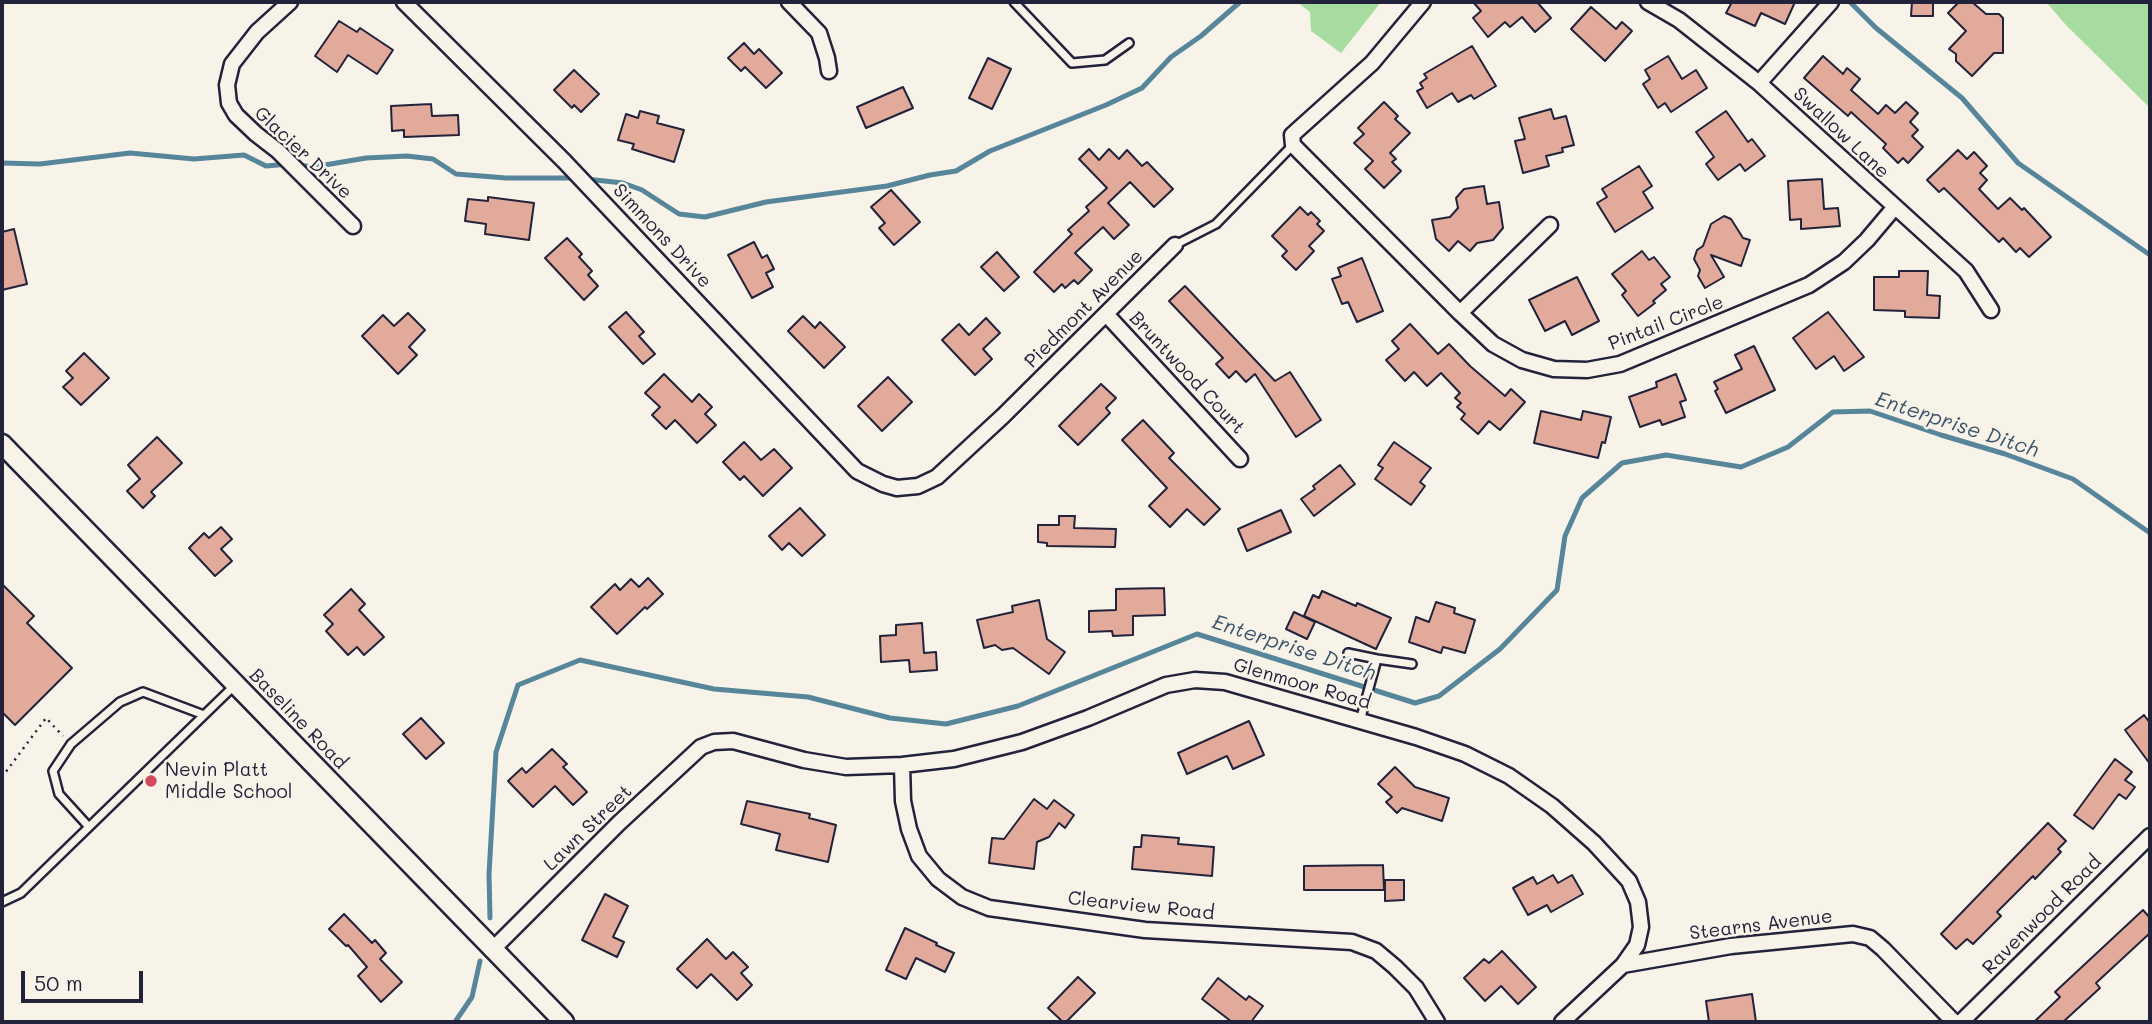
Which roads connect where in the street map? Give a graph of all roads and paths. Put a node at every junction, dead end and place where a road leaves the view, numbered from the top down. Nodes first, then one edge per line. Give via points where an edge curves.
1 (290, 2) edge
2 (404, 2) edge
3 (789, 2) edge
4 (1014, 2) edge
5 (1423, 2) edge
6 (1648, 2) edge
7 (1831, 2) edge
8 (1129, 43) dead end
9 (829, 71) dead end
10 (1759, 83) junction
11 (1293, 145) junction
12 (1894, 208) junction
13 (1550, 225) dead end
14 (353, 226) dead end
15 (1175, 245) joint
16 (1991, 310) dead end
17 (1460, 313) junction
18 (1106, 314) junction
19 (2, 444) edge
20 (1240, 459) dead end
21 (897, 488) joint
22 (1348, 653) dead end
23 (1377, 659) junction
24 (1412, 664) dead end
25 (236, 685) junction
26 (204, 715) junction
27 (1360, 721) junction
28 (714, 742) joint
29 (71, 744) junction
30 (902, 765) junction
31 (2, 777) edge
32 (89, 827) junction
33 (2150, 836) edge
34 (2, 902) edge
35 (494, 949) junction
36 (1623, 964) junction
37 (564, 1022) edge
38 (1437, 1022) edge
39 (1562, 1022) edge
40 (1954, 1022) edge
41 (1961, 1022) edge

1 - 14 street, Glacier Drive via 257,32 232,65 229,103 236,115 278,150
2 - 21 street, Simmons Drive via 564,161 857,471
3 - 9 street via 819,33
4 - 8 lane via 1072,63 1105,60
5 - 11 street via 1372,63 1292,135
6 - 10 street, Swallow Lane via 1679,20
7 - 10 street
10 - 12 street, Swallow Lane
11 - 15 lane, Piedmont Avenue via 1216,224
11 - 17 street, Pintail Circle
12 - 16 street, Swallow Lane via 1966,271
12 - 17 street, Pintail Circle via 1844,262 1809,285 1620,364 1554,369 1522,360 1493,344
13 - 17 street
15 - 18 street, Piedmont Avenue
18 - 20 street, Bruntwood Court
18 - 21 street, Piedmont Avenue via 937,477 918,486
19 - 25 street, Baseline Road
22 - 23 lane
23 - 24 lane
23 - 27 lane
25 - 26 lane
25 - 35 street, Baseline Road
26 - 29 lane via 143,692 120,702
26 - 32 lane
27 - 30 street, Glenmoor Road via 1225,682 1195,680 1166,685 1022,742 954,759
27 - 36 street, Glenmoor Road via 1465,754 1509,776 1594,843 1629,881 1638,902 1641,927 1637,945
28 - 30 street, Glenmoor Road via 733,741 846,767
28 - 35 street, Lawn Street via 701,747 629,813
29 - 31 path via 46,718
29 - 32 lane via 53,771 59,794
30 - 38 street, Clearview Road via 903,801 919,856 938,879 962,897 989,908 1146,930 1352,942 1376,951 1395,967 1416,988
32 - 34 lane via 21,892
33 - 41 street, Ravenwood Road
35 - 37 street, Baseline Road
36 - 39 street
36 - 40 street, Stearns Avenue via 1731,946 1853,934 1877,944

